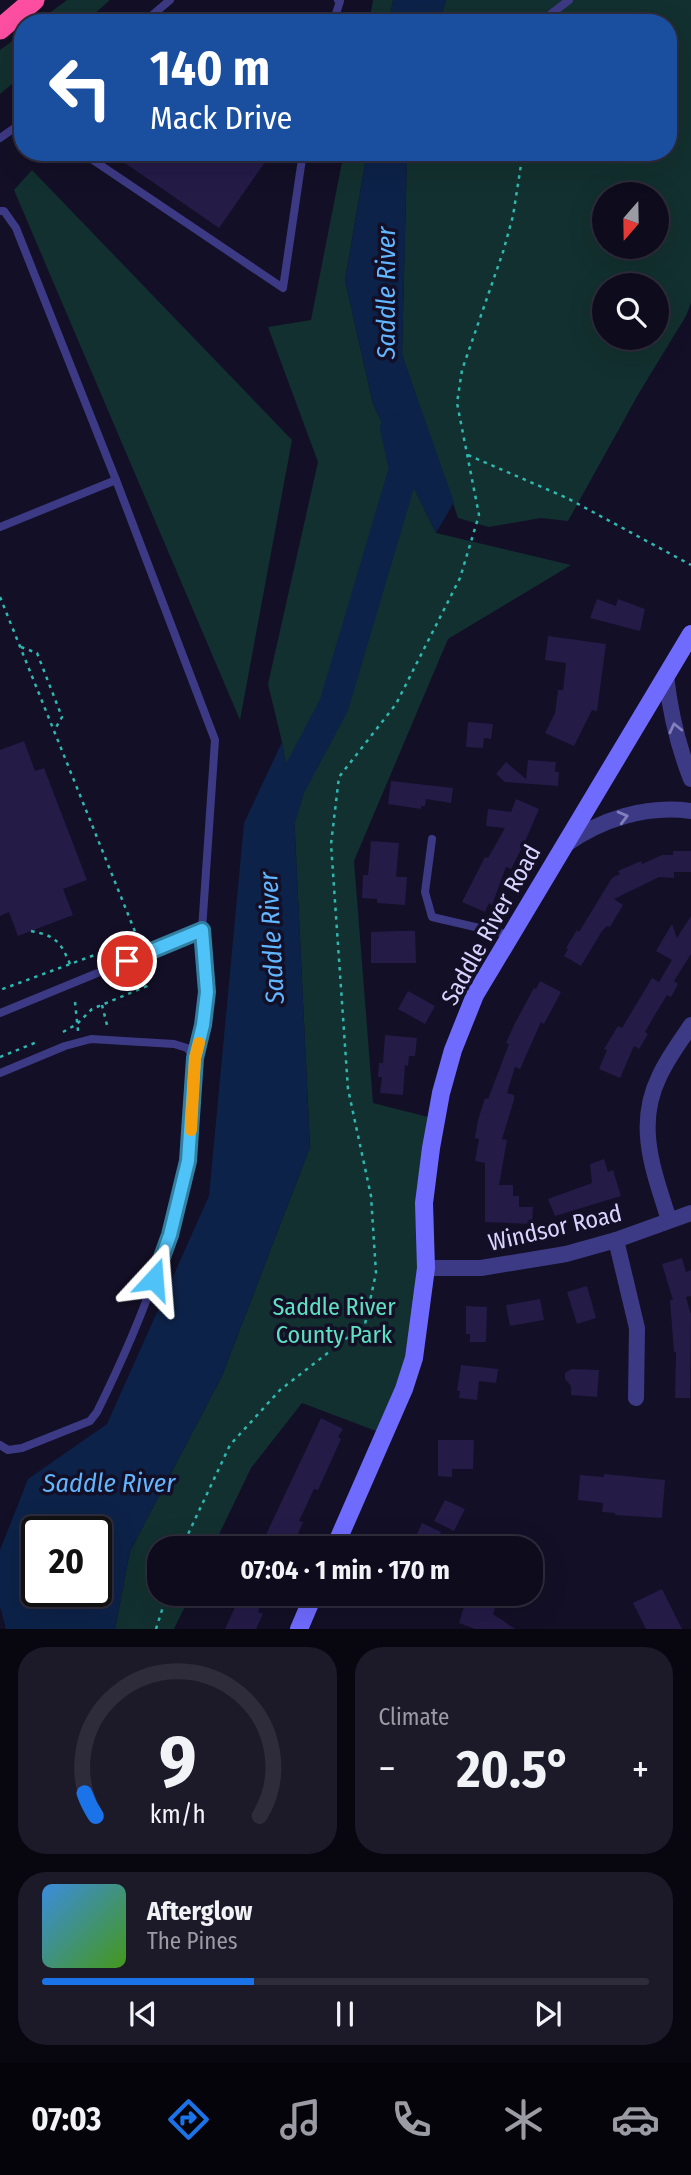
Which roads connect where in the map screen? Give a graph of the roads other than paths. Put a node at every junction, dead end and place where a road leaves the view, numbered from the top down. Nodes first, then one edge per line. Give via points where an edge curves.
1 (34, 0) edge
2 (170, 0) edge
3 (569, 0) edge
4 (18, 14) edge
5 (154, 14) edge
6 (551, 14) edge
7 (14, 17) edge
8 (0, 29) edge
9 (94, 161) edge
10 (302, 161) edge
11 (0, 211) edge
12 (117, 480) junction
13 (0, 527) edge
14 (691, 634) edge
15 (666, 676) junction
16 (691, 779) edge
17 (691, 811) edge
18 (432, 839) dead end
19 (562, 847) junction
20 (202, 930) junction
21 (510, 935) junction
22 (0, 1013) edge
23 (691, 1025) edge
24 (195, 1058) junction
25 (0, 1073) edge
26 (691, 1213) edge
27 (669, 1220) junction
28 (616, 1240) junction
29 (426, 1268) junction
30 (636, 1398) dead end
31 (0, 1445) edge
32 (340, 1536) edge
33 (309, 1606) edge
34 (299, 1629) edge

1 - 4 highway
2 - 5 lane
3 - 6 lane
7 - 8 highway
9 - 10 lane via 284,288
11 - 12 lane via 5,211 16,228
12 - 13 lane
12 - 20 lane via 215,740
14 - 15 street, Saddle River Road
16 -> 15 street via 681,755
15 - 19 street, Saddle River Road
19 -> 17 street via 584,831 630,815
18 - 21 lane via 425,892 432,917
19 - 21 street, Saddle River Road
20 - 22 lane
20 - 24 lane via 207,992
21 - 29 street, Saddle River Road via 475,995 441,1093 424,1203
23 - 27 street via 657,1079 646,1121 652,1166
24 - 25 lane via 187,1048 174,1044 91,1039
24 - 31 lane via 188,1161 170,1235 145,1305 97,1412 90,1421 22,1448 8,1450
26 - 27 street, Windsor Road
27 - 28 street, Windsor Road
28 - 29 street, Windsor Road via 566,1254 481,1268
28 - 30 street via 637,1328
29 - 32 street, Saddle River Road via 414,1358
33 - 34 street

